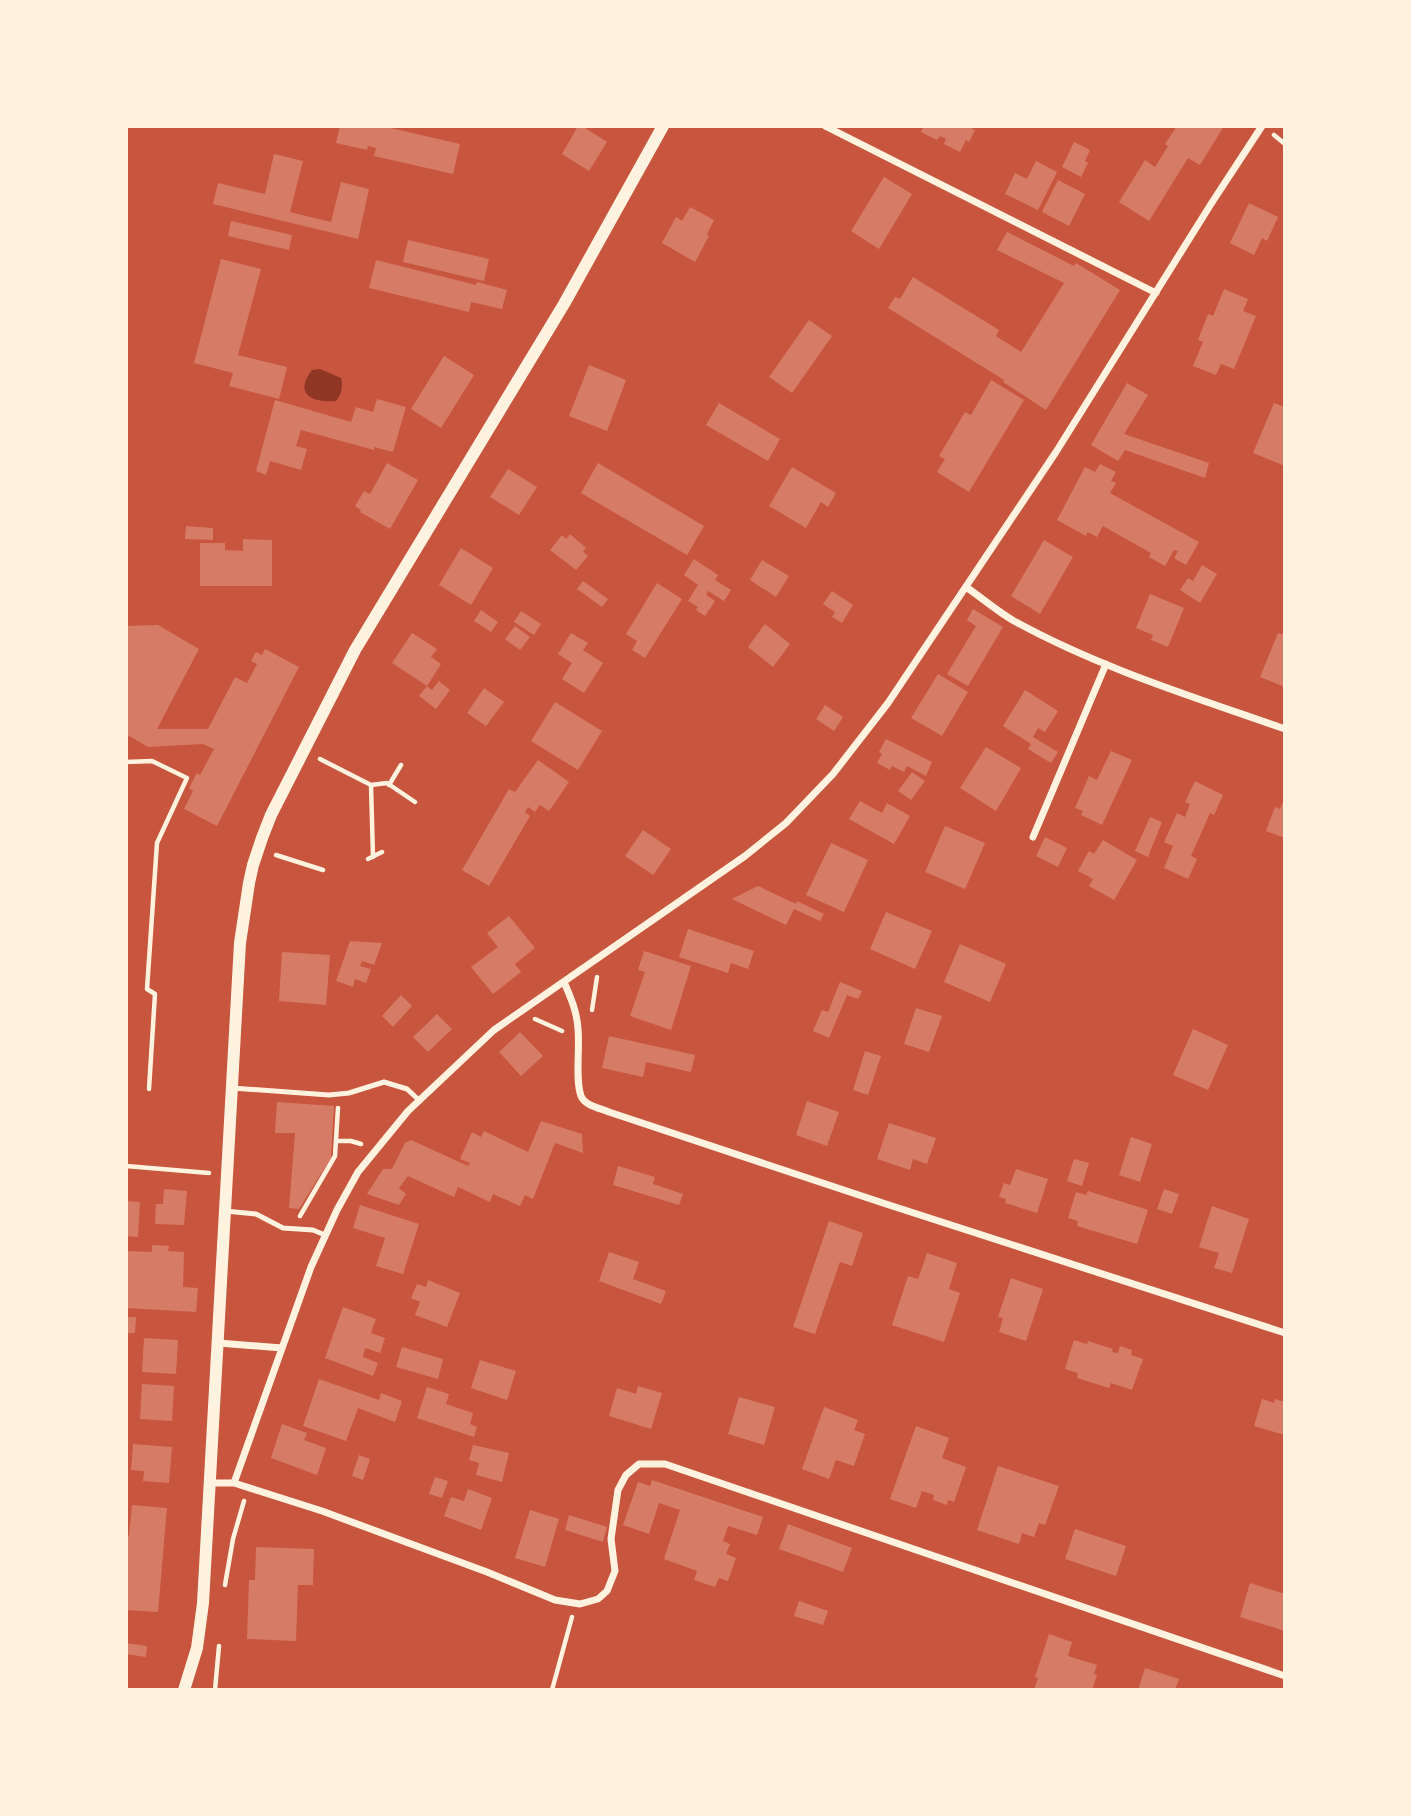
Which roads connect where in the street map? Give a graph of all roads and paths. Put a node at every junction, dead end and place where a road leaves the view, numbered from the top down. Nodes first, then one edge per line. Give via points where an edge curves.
1 (663, 126) edge
2 (825, 126) edge
3 (1262, 126) edge
4 (1156, 293) junction
5 (966, 587) junction
6 (1106, 664) junction
7 (1285, 729) edge
8 (324, 752) dead end
9 (126, 762) edge
10 (401, 765) dead end
11 (371, 785) junction
12 (389, 785) junction
13 (415, 802) dead end
14 (1033, 837) dead end
15 (382, 852) dead end
16 (273, 865) dead end
17 (323, 870) dead end
18 (564, 982) junction
19 (232, 1088) junction
20 (149, 1089) dead end
21 (339, 1094) junction
22 (420, 1101) junction
23 (126, 1166) edge
24 (227, 1174) junction
25 (225, 1211) junction
26 (293, 1229) junction
27 (325, 1235) junction
28 (1285, 1333) edge
29 (218, 1343) junction
30 (282, 1348) junction
31 (210, 1483) junction
32 (234, 1483) junction
33 (572, 1603) junction
34 (1285, 1676) edge
35 (184, 1690) edge
36 (552, 1690) edge

1 - 19 street via 564,304 355,650 271,815 245,902
2 - 4 street
3 - 4 street
4 - 5 street
5 - 6 street via 1012,619
5 - 18 street via 868,731 786,823
6 - 7 street
6 - 14 street
8 - 11 path via 320,760
9 - 20 path via 152,761 187,778 157,843 146,989 155,994
10 - 12 path
11 - 12 path
11 - 15 path via 371,858
12 - 13 path
16 - 17 path via 276,855
18 - 22 street via 494,1030
18 - 28 street via 575,1007 579,1087 587,1103
19 - 21 lane
19 - 24 street
21 - 22 lane via 384,1082 407,1089
21 - 26 path via 335,1156
22 - 27 street via 358,1172
23 - 24 path
24 - 25 street
25 - 26 lane via 256,1214
25 - 29 street
26 - 27 lane
27 - 30 street
29 - 30 street
29 - 31 street
30 - 32 street
31 - 32 street
31 - 35 street via 203,1603 197,1648
32 - 33 street
33 - 34 street via 598,1599 607,1591 615,1571 611,1539 618,1490 626,1475 639,1464 665,1464
33 - 36 path

